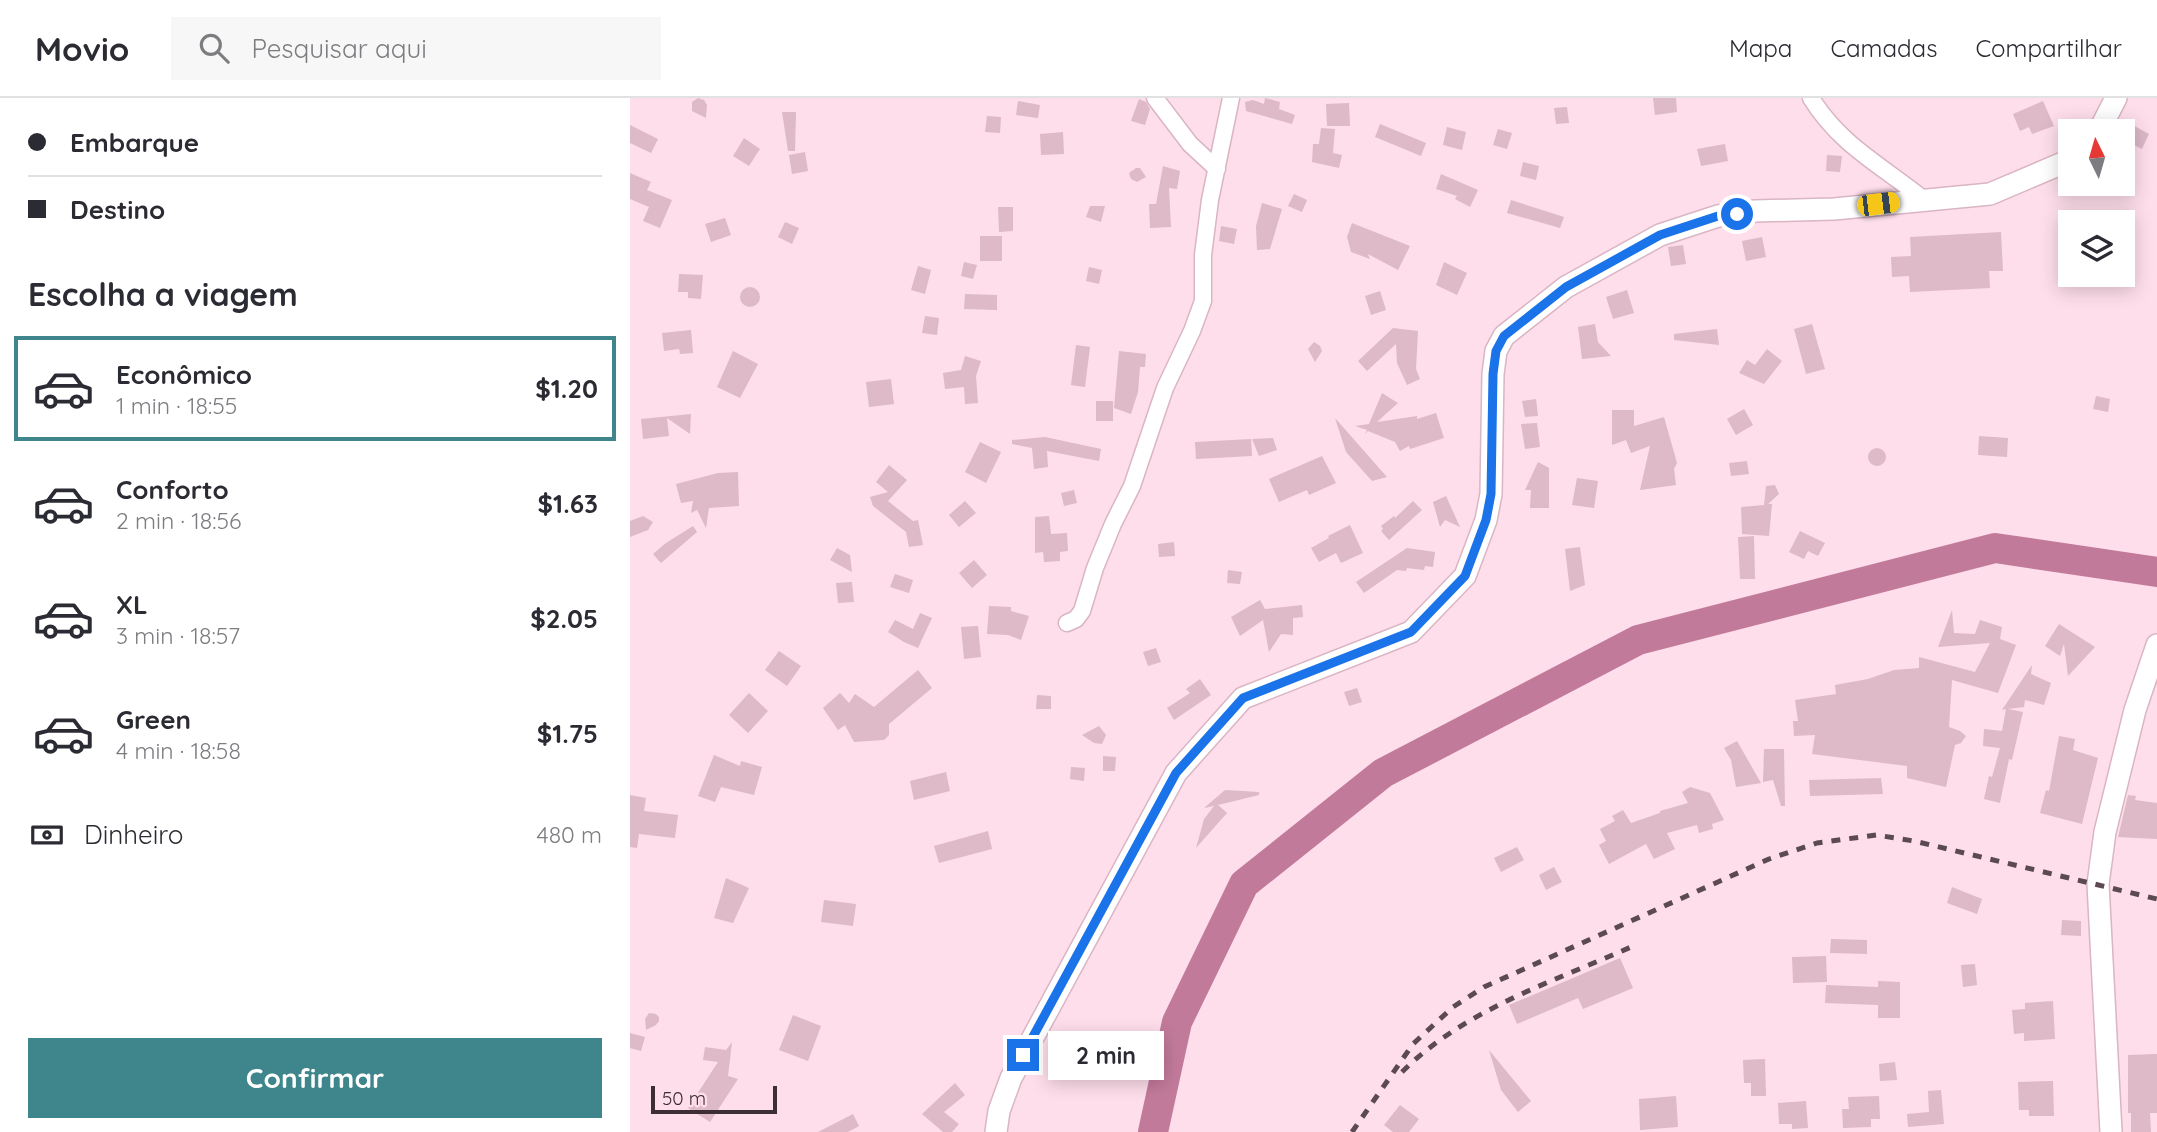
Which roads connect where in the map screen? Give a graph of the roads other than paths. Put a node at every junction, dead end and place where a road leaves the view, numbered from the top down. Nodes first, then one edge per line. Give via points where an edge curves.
1 (1155, 98) edge
2 (1231, 98) edge
3 (1811, 98) edge
4 (2116, 98) edge
5 (2105, 119) edge
6 (2058, 165) edge
7 (1217, 169) junction
8 (1923, 198) junction
9 (1067, 623) dead end
10 (2157, 645) edge
11 (996, 1132) edge
12 (2111, 1132) edge

1 - 7 street via 1190,144
2 - 7 street
3 - 8 street via 1841,137
4 - 5 street
6 - 8 street via 1990,194
7 - 9 street via 1203,255 1203,301 1165,388 1082,611
8 - 11 street via 1718,216 1660,235 1566,287 1504,336 1496,351 1493,374 1491,494 1465,576 1411,632 1243,698 1176,773 1011,1078
10 - 12 street via 2135,710 2105,832 2098,884

